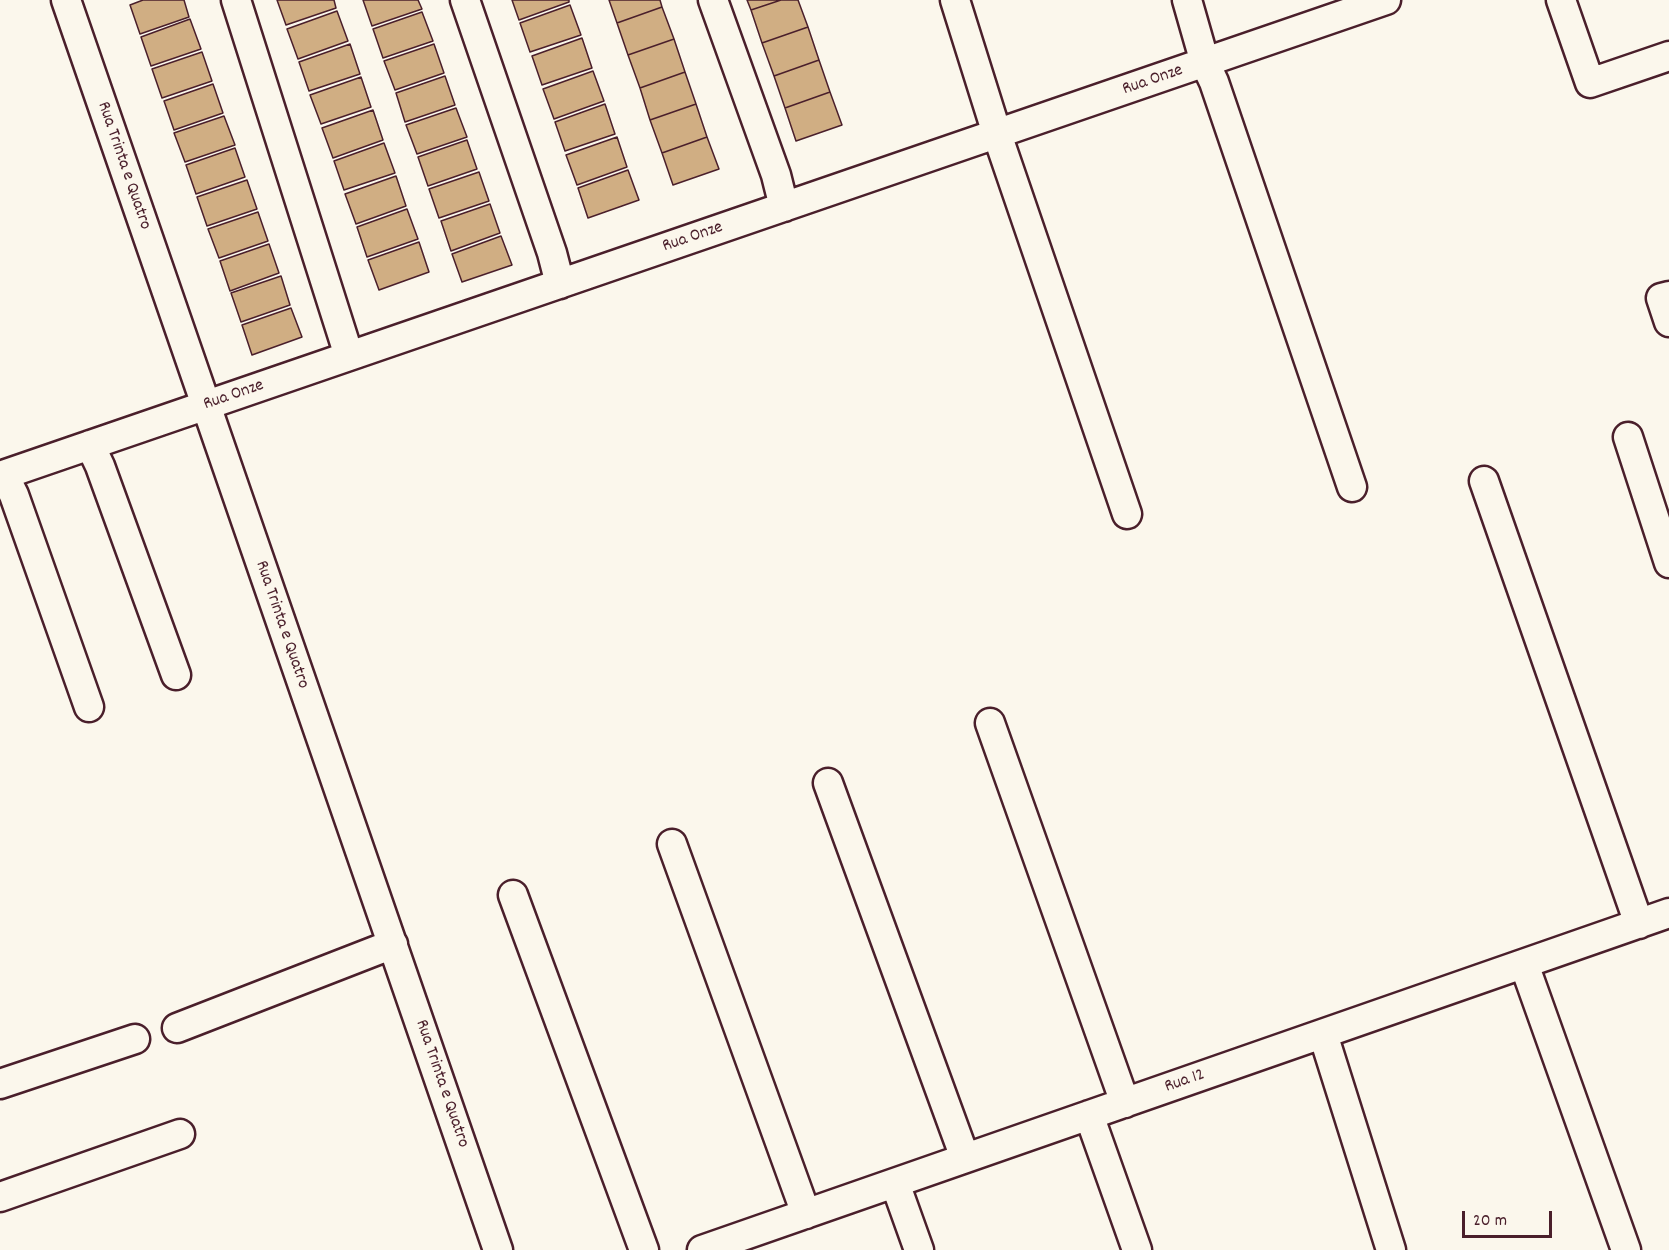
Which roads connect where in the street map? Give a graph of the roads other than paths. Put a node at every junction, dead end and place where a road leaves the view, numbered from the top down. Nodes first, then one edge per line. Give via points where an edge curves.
1 (66, 0) edge
2 (236, 0) edge
3 (465, 0) edge
4 (713, 0) edge
5 (954, 0) edge
6 (1187, 0) edge
7 (1386, 0) edge
8 (1562, 0) edge
9 (1669, 56) edge
10 (1205, 63) junction
11 (997, 134) junction
12 (784, 207) junction
13 (560, 284) junction
14 (1669, 296) edge
15 (1669, 322) edge
16 (349, 356) junction
17 (205, 406) junction
18 (1628, 437) dead end
19 (90, 446) junction
20 (2, 476) edge
21 (1484, 481) dead end
22 (1352, 487) dead end
23 (1127, 514) dead end
24 (1669, 563) edge
25 (176, 675) dead end
26 (89, 708) dead end
27 (990, 723) dead end
28 (828, 783) dead end
29 (672, 844) dead end
30 (513, 895) dead end
31 (1669, 913) edge
32 (1640, 924) junction
33 (393, 944) junction
34 (1524, 964) junction
35 (177, 1028) dead end
36 (1323, 1034) junction
37 (135, 1039) dead end
38 (0, 1084) edge
39 (1125, 1103) junction
40 (1089, 1115) junction
41 (180, 1134) dead end
42 (965, 1158) junction
43 (895, 1183) junction
44 (0, 1197) edge
45 (806, 1214) junction
46 (716, 1248) edge
47 (498, 1250) edge
48 (644, 1250) edge
49 (919, 1250) edge
50 (1137, 1250) edge
51 (1392, 1250) edge
52 (1626, 1250) edge

1 - 17 street, Rua Trinta e Quatro
2 - 16 street
3 - 13 street
4 - 12 street
5 - 11 street
6 - 10 street
7 - 10 street, Rua Onze
8 - 9 street via 1590,83
10 - 11 street, Rua Onze
10 - 22 street
11 - 12 street, Rua Onze
11 - 23 street
12 - 13 street, Rua Onze
13 - 16 street, Rua Onze
14 - 15 street via 1661,298
16 - 17 street, Rua Onze
17 - 19 street, Rua Onze
17 - 33 street, Rua Trinta e Quatro
18 - 24 street
19 - 20 street, Rua Onze
19 - 25 street
20 - 26 street
21 - 32 street
27 - 39 street
28 - 42 street
29 - 45 street
30 - 48 street
31 - 32 street, Rua 12
32 - 34 street, Rua 12
33 - 35 street
33 - 47 street, Rua Trinta e Quatro
34 - 36 street, Rua 12
34 - 52 street
36 - 39 street, Rua 12
36 - 51 street
37 - 38 street
39 - 40 street, Rua 12
40 - 42 street, Rua 12
40 - 50 street
41 - 44 street
42 - 43 street, Rua 12
43 - 45 street, Rua 12
43 - 49 street
45 - 46 street, Rua 12

